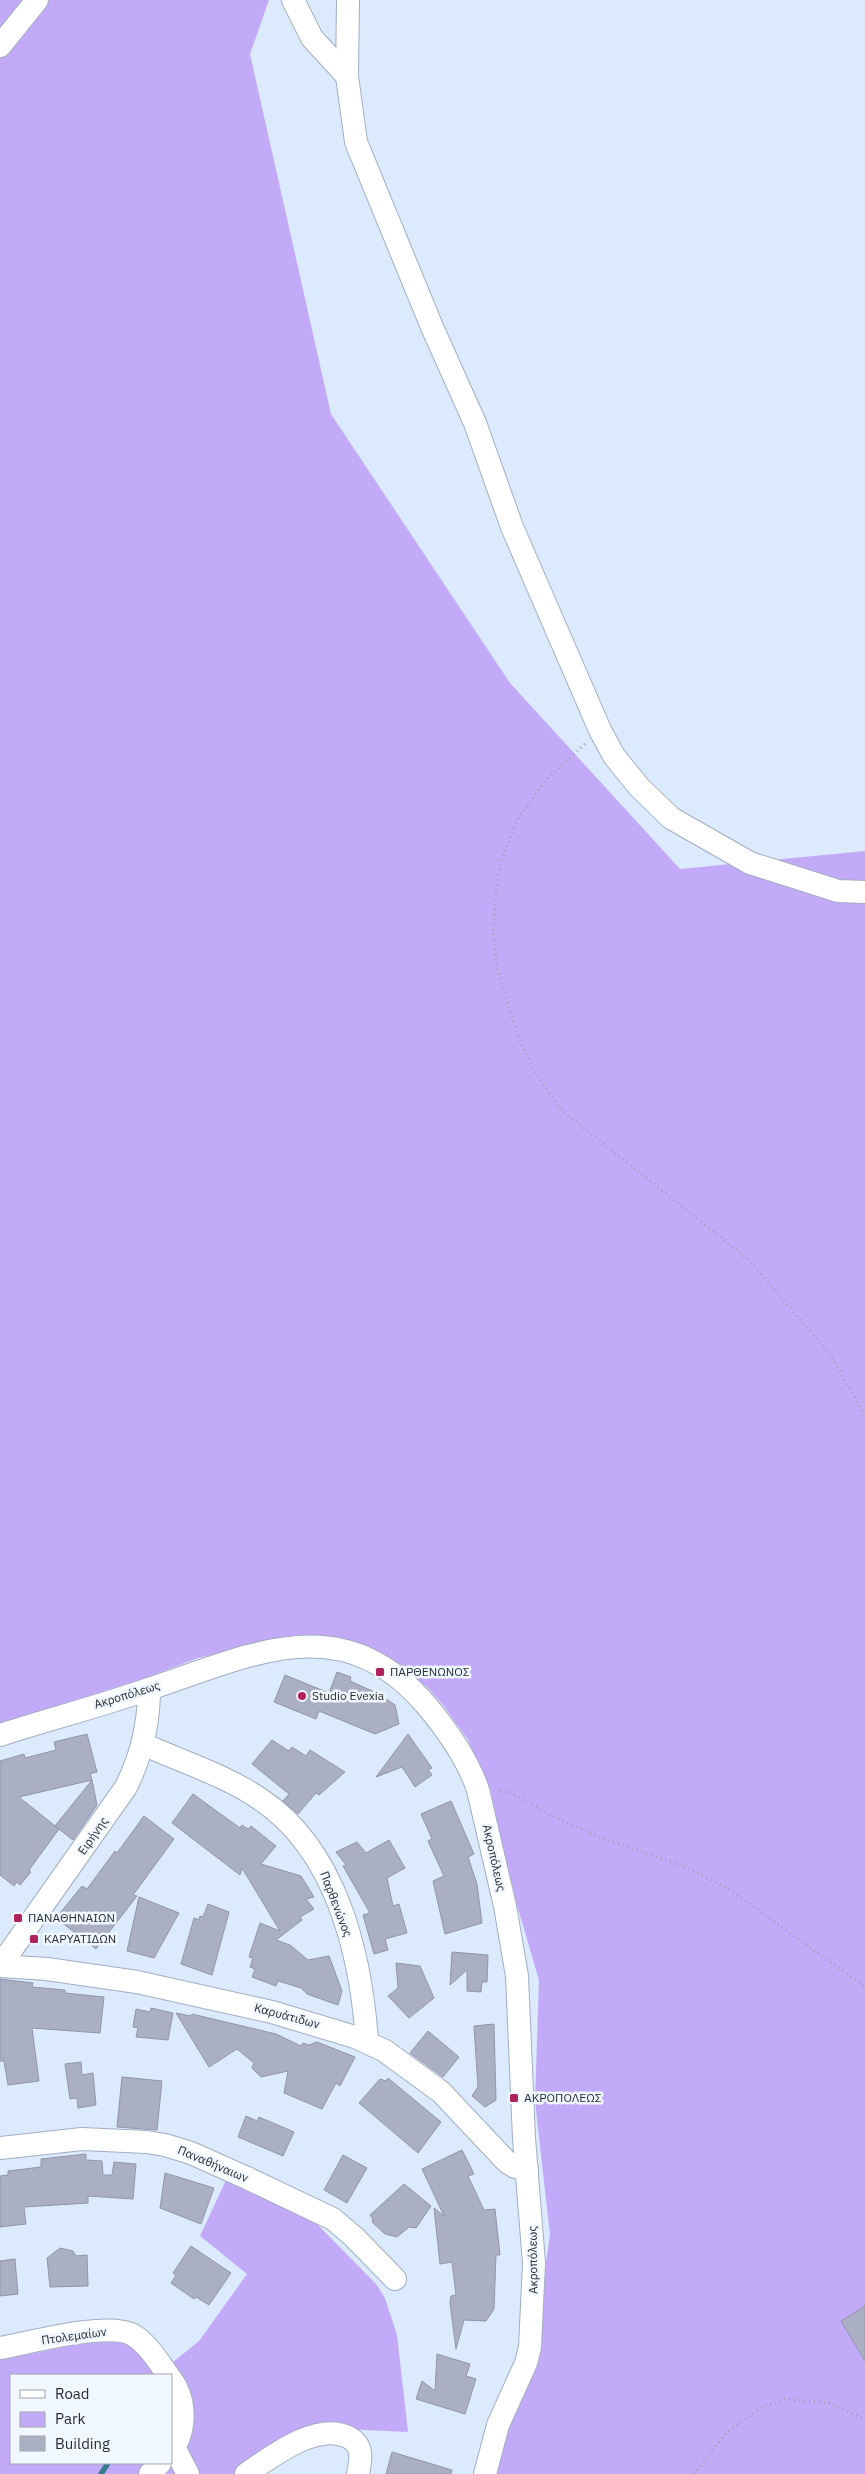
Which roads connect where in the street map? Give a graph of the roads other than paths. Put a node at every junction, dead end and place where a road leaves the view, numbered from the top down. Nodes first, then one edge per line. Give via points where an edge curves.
1 (37, 0) edge
2 (293, 0) edge
3 (348, 0) edge
4 (0, 46) edge
5 (347, 76) junction
6 (865, 892) edge
7 (149, 1689) junction
8 (0, 1735) edge
9 (143, 1744) junction
10 (0, 1966) edge
11 (366, 2041) junction
12 (0, 2148) edge
13 (527, 2168) junction
14 (394, 2279) dead end
15 (11, 2346) edge
16 (167, 2374) edge
17 (172, 2380) edge
18 (172, 2449) edge
19 (172, 2457) edge
20 (160, 2464) edge
21 (150, 2474) edge
22 (188, 2474) edge
23 (246, 2474) edge
24 (358, 2474) edge
25 (485, 2474) edge

1 - 4 street
2 - 5 street via 312,38
3 - 5 street
5 - 6 street via 356,142 475,424 512,527 614,756 638,787 671,818 750,863 838,891
7 - 8 street, Ακροπόλεως
7 - 9 street, Ειρήνης via 149,1718
7 - 13 street, Ακροπόλεως via 244,1657 281,1649 320,1646 353,1653 397,1676 446,1732 475,1782 505,1906 517,1976
9 - 10 street, Ειρήνης via 138,1763 116,1804
9 - 11 street, Παρθενώνος via 255,1796 276,1811 302,1840 321,1866 344,1919 362,1992
10 - 11 street, Καρυάτιδων via 137,1982 315,2023
11 - 13 street, Καρυάτιδων via 400,2061 441,2092 507,2162
12 - 14 street, Παναθήναιων via 99,2138 147,2142 184,2151 333,2219
13 - 25 street, Ακροπόλεως via 534,2263 531,2340 526,2362 498,2425
15 - 16 street, Πτολεμαίων via 82,2332 120,2331 142,2342
17 - 18 street via 179,2390 182,2406 180,2435
19 - 22 street
20 - 21 street
23 - 24 street via 298,2442 334,2433 349,2438 358,2446 361,2456

